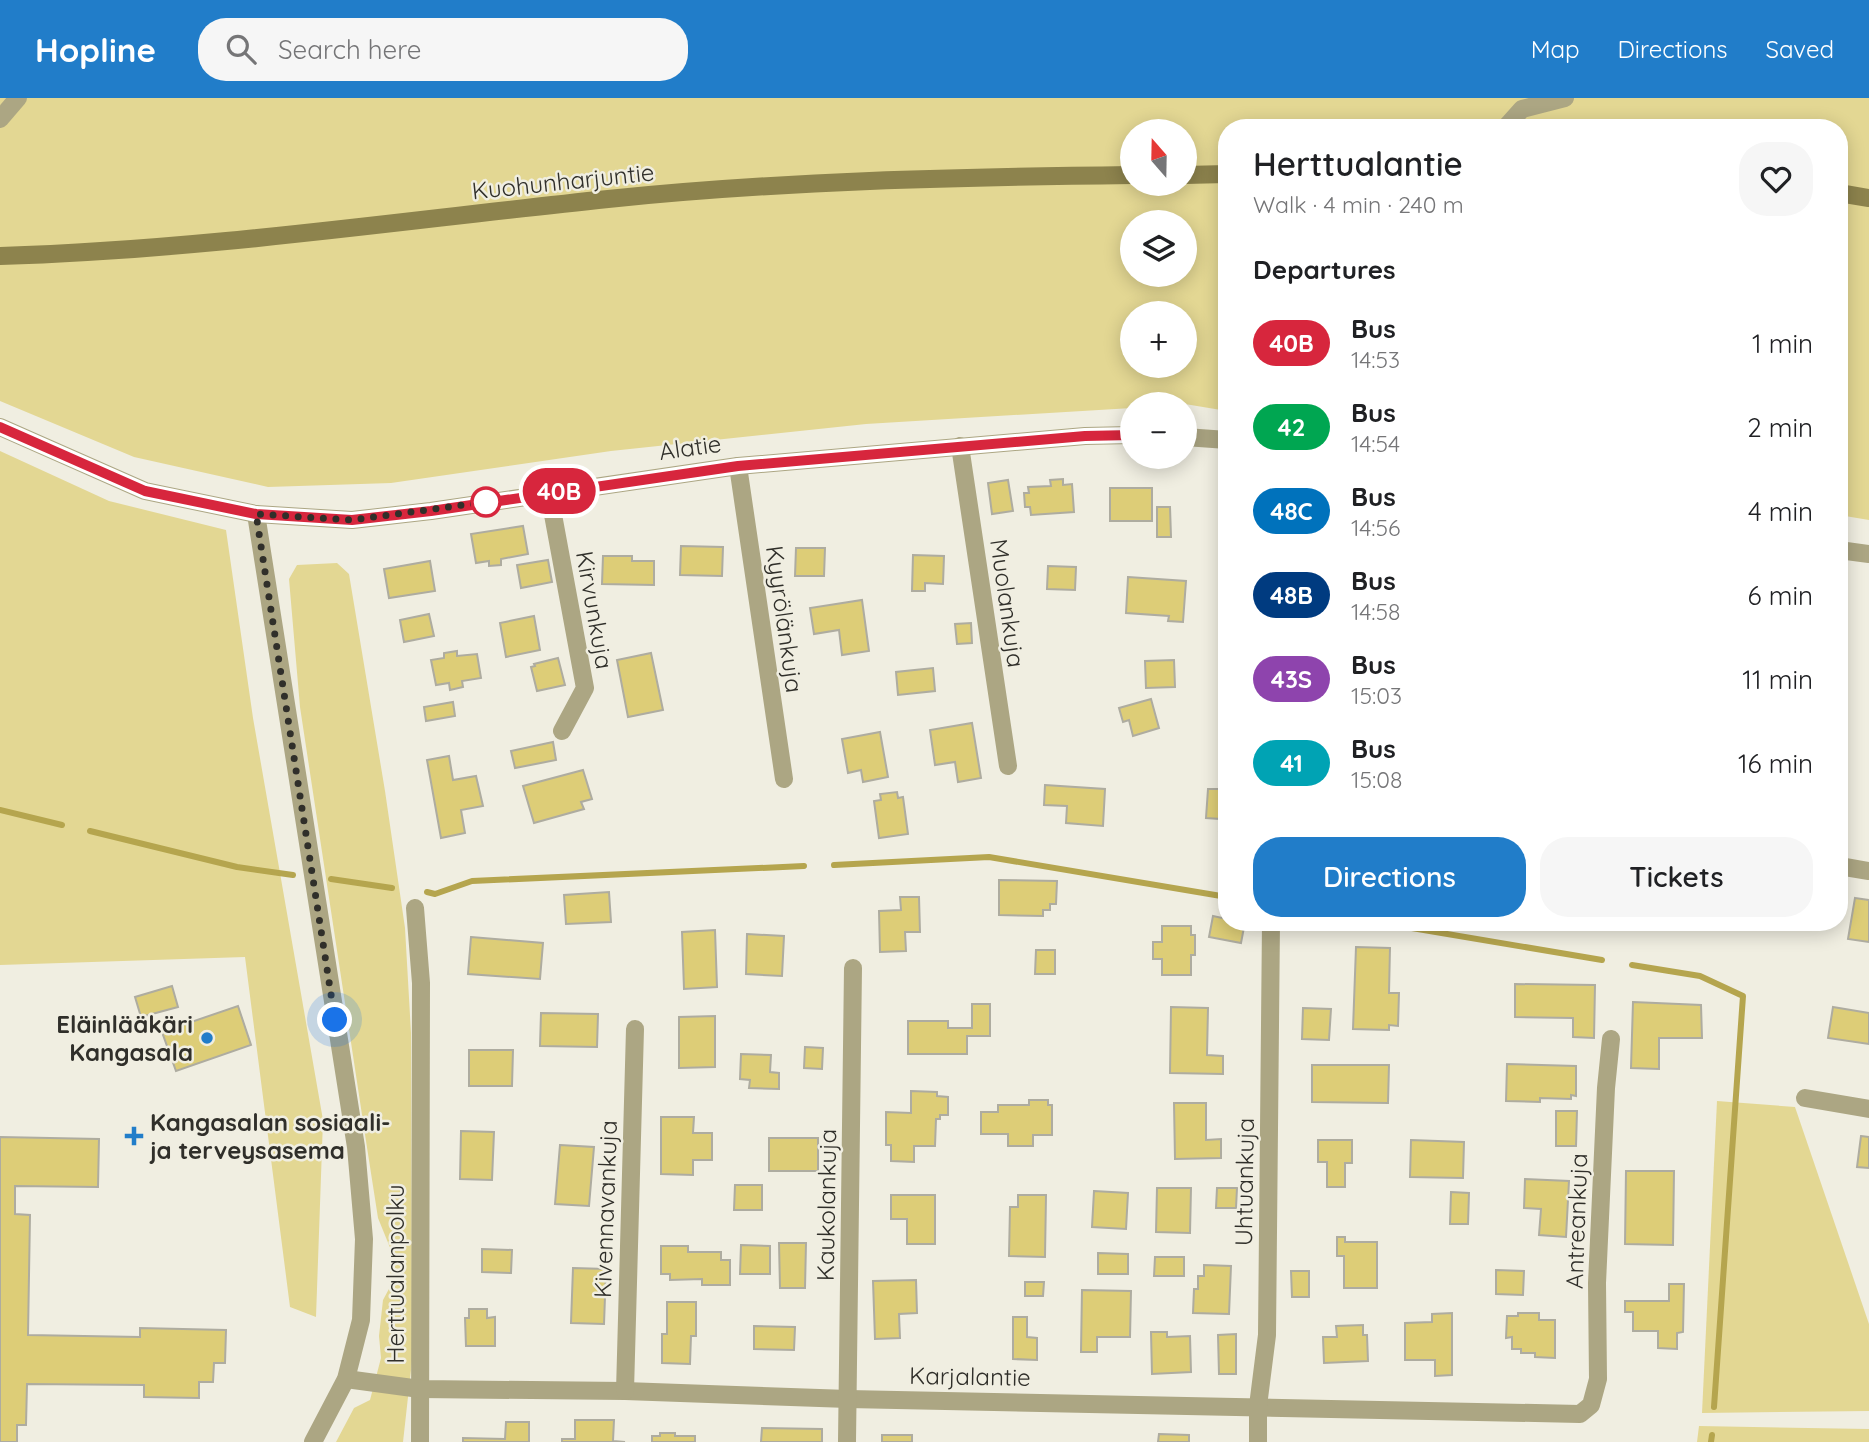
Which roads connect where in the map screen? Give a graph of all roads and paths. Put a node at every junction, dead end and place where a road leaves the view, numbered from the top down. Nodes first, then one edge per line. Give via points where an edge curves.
1 (18, 98) edge
2 (1565, 98) edge
3 (0, 119) edge
4 (1513, 119) edge
5 (1197, 174) edge
6 (1218, 174) edge
7 (1120, 175) edge
8 (1848, 195) edge
9 (1869, 198) edge
10 (0, 256) edge
11 (0, 427) edge
12 (1120, 435) edge
13 (1197, 437) edge
14 (1218, 439) edge
15 (960, 446) junction
16 (738, 466) junction
17 (549, 493) junction
18 (256, 514) junction
19 (1848, 551) edge
20 (1869, 554) edge
21 (562, 731) dead end
22 (1008, 766) dead end
23 (784, 779) dead end
24 (1848, 868) edge
25 (1869, 871) edge
26 (415, 908) dead end
27 (1272, 931) edge
28 (853, 968) dead end
29 (635, 1029) dead end
30 (1611, 1039) dead end
31 (1805, 1098) dead end
32 (1869, 1109) edge
33 (346, 1379) junction
34 (420, 1389) junction
35 (625, 1391) junction
36 (848, 1399) junction
37 (1591, 1405) joint
38 (1258, 1406) junction
39 (313, 1442) edge
40 (420, 1442) edge
41 (846, 1442) edge
42 (1258, 1442) edge

1 - 3 street
2 - 4 street via 1522,108
5 - 6 main road
7 - 10 main road, Kuohunharjuntie via 811,182 610,199 203,245
8 - 9 main road
11 - 18 street, Alatie via 145,491
12 - 15 street, Alatie
13 - 14 street
15 - 16 street, Alatie
15 - 22 street, Muolankuja
16 - 17 street, Alatie
16 - 23 street, Kyyrölänkuja
17 - 18 street, Alatie via 352,520
17 - 21 street, Kirvunkuja via 585,688
18 - 33 street via 356,1147 364,1253 360,1320
19 - 20 street
24 - 25 street
26 - 34 street, Herttualanpolku via 421,983
27 - 38 street, Uhtuankuja via 1267,1335
28 - 36 street, Kaukolankuja
29 - 35 street, Kivennavankuja
30 - 37 street, Antreankuja via 1597,1283 1598,1379
31 - 32 street
33 - 34 street, Karjalantie
33 - 39 street
34 - 35 street, Karjalantie
34 - 40 street, Herttualanpolku
35 - 36 street, Karjalantie
36 - 38 street, Karjalantie
36 - 41 street, Kaukolankuja
37 - 38 street, Karjalantie via 1580,1414
38 - 42 street, Uhtuankuja

